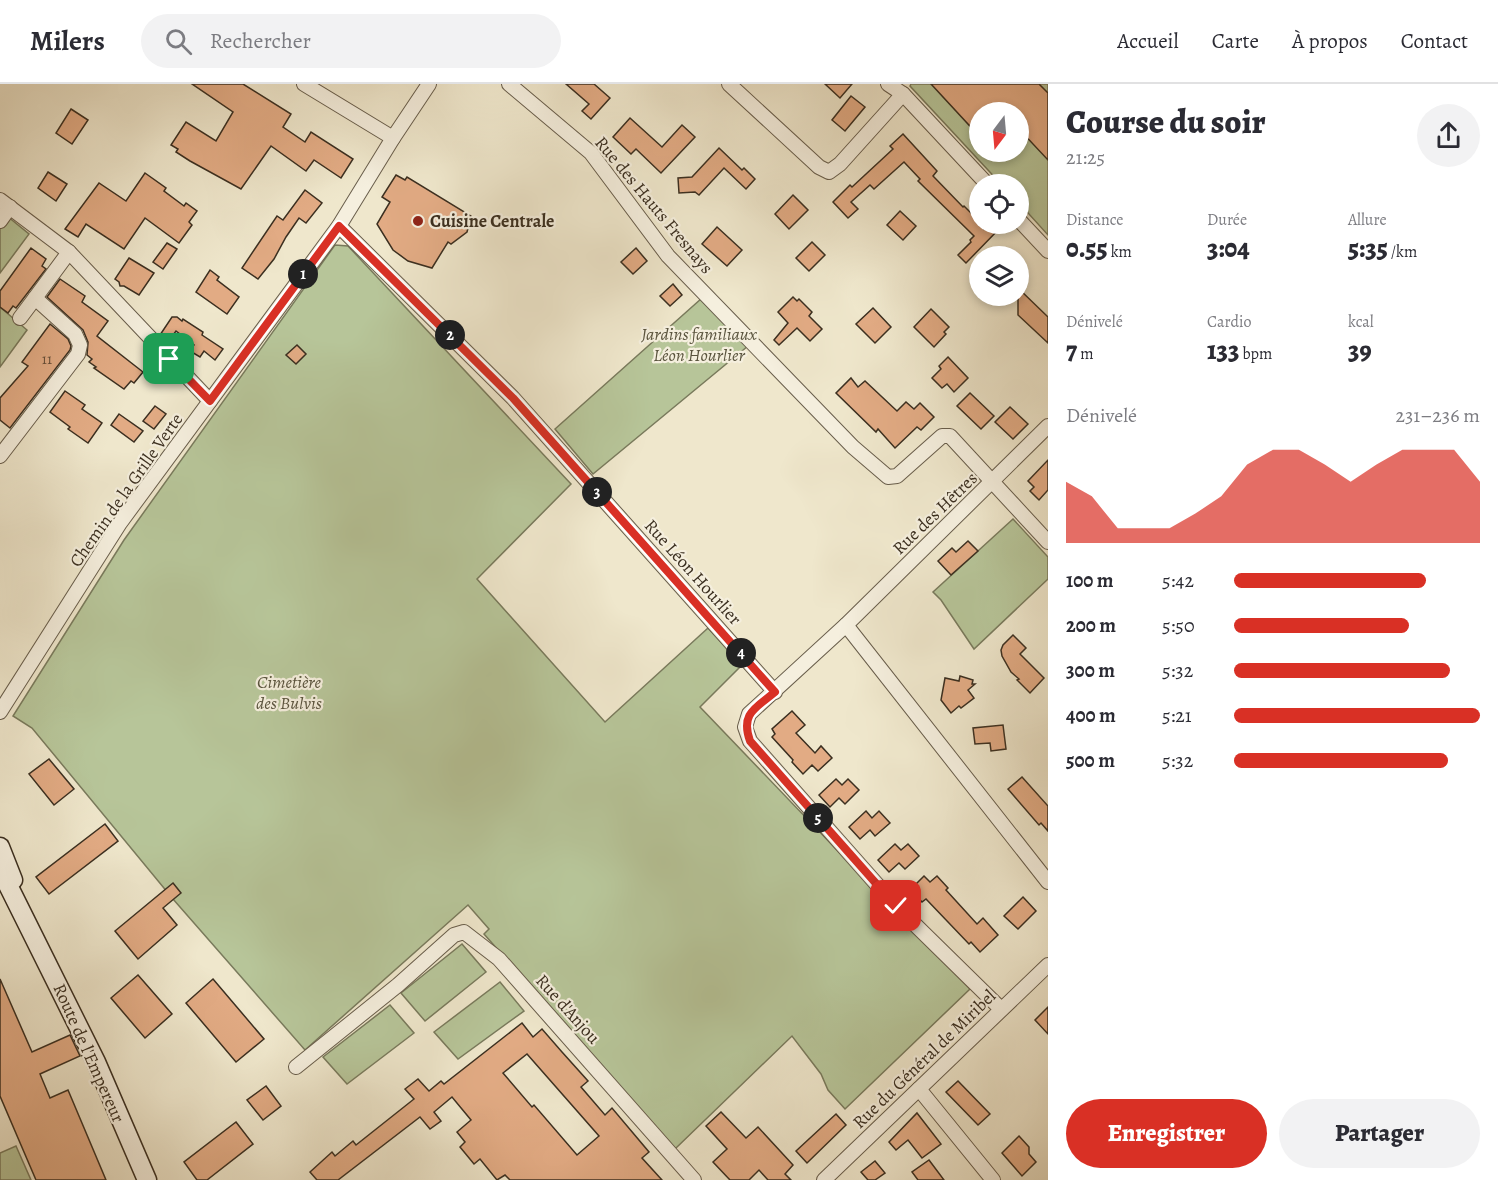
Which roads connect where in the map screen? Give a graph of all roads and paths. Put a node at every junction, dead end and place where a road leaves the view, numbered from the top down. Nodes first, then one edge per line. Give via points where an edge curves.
1 (304, 84) edge
2 (429, 84) edge
3 (509, 84) edge
4 (729, 84) edge
5 (888, 84) edge
6 (903, 94) junction
7 (393, 138) junction
8 (978, 174) edge
9 (5, 203) edge
10 (0, 221) edge
11 (339, 226) junction
12 (1029, 231) edge
13 (1048, 251) edge
14 (69, 252) junction
15 (35, 298) junction
16 (20, 318) dead end
17 (210, 401) junction
18 (1048, 426) edge
19 (0, 456) edge
20 (992, 482) junction
21 (1048, 542) edge
22 (846, 626) junction
23 (775, 692) junction
24 (0, 712) edge
25 (0, 847) edge
26 (0, 869) edge
27 (1048, 882) edge
28 (30, 927) junction
29 (1048, 964) edge
30 (1001, 1009) junction
31 (296, 1067) dead end
32 (919, 1089) junction
33 (147, 1180) edge
34 (694, 1180) edge
35 (824, 1180) edge
36 (993, 1180) edge

1 - 7 street
2 - 7 street, Chemin de la Grille Verte
3 - 20 street, Rue des Hauts Fresnays via 591,153 668,256 853,447 888,477 897,476 942,436 950,436
4 - 6 street via 819,167 829,171 840,164
5 - 6 street
6 - 8 street
7 - 11 street, Chemin de la Grille Verte
9 - 10 street
9 - 14 street
11 - 17 street, Chemin de la Grille Verte
11 - 23 street, Rue Léon Hourlier via 513,398
12 - 13 street
14 - 15 street
14 - 17 street
15 - 16 street
15 - 19 street via 75,334 80,345 78,354
17 - 24 street, Chemin de la Grille Verte via 120,523
18 - 20 street, Rue des Hêtres
20 - 21 street, Rue des Hauts Fresnays
20 - 22 street, Rue des Hêtres
22 - 23 street
22 - 27 street
23 - 30 street via 749,714 745,727 750,741 896,906
25 - 28 main road, Route de l'Empereur
26 - 28 main road, Route de l'Empereur
28 - 33 main road, Route de l'Empereur via 96,1062
29 - 30 street, Rue du Général de Miribel
30 - 32 street, Rue du Général de Miribel
31 - 34 street, Rue d'Anjou via 399,985 454,935 464,932 499,958
32 - 35 street, Rue du Général de Miribel
32 - 36 street

